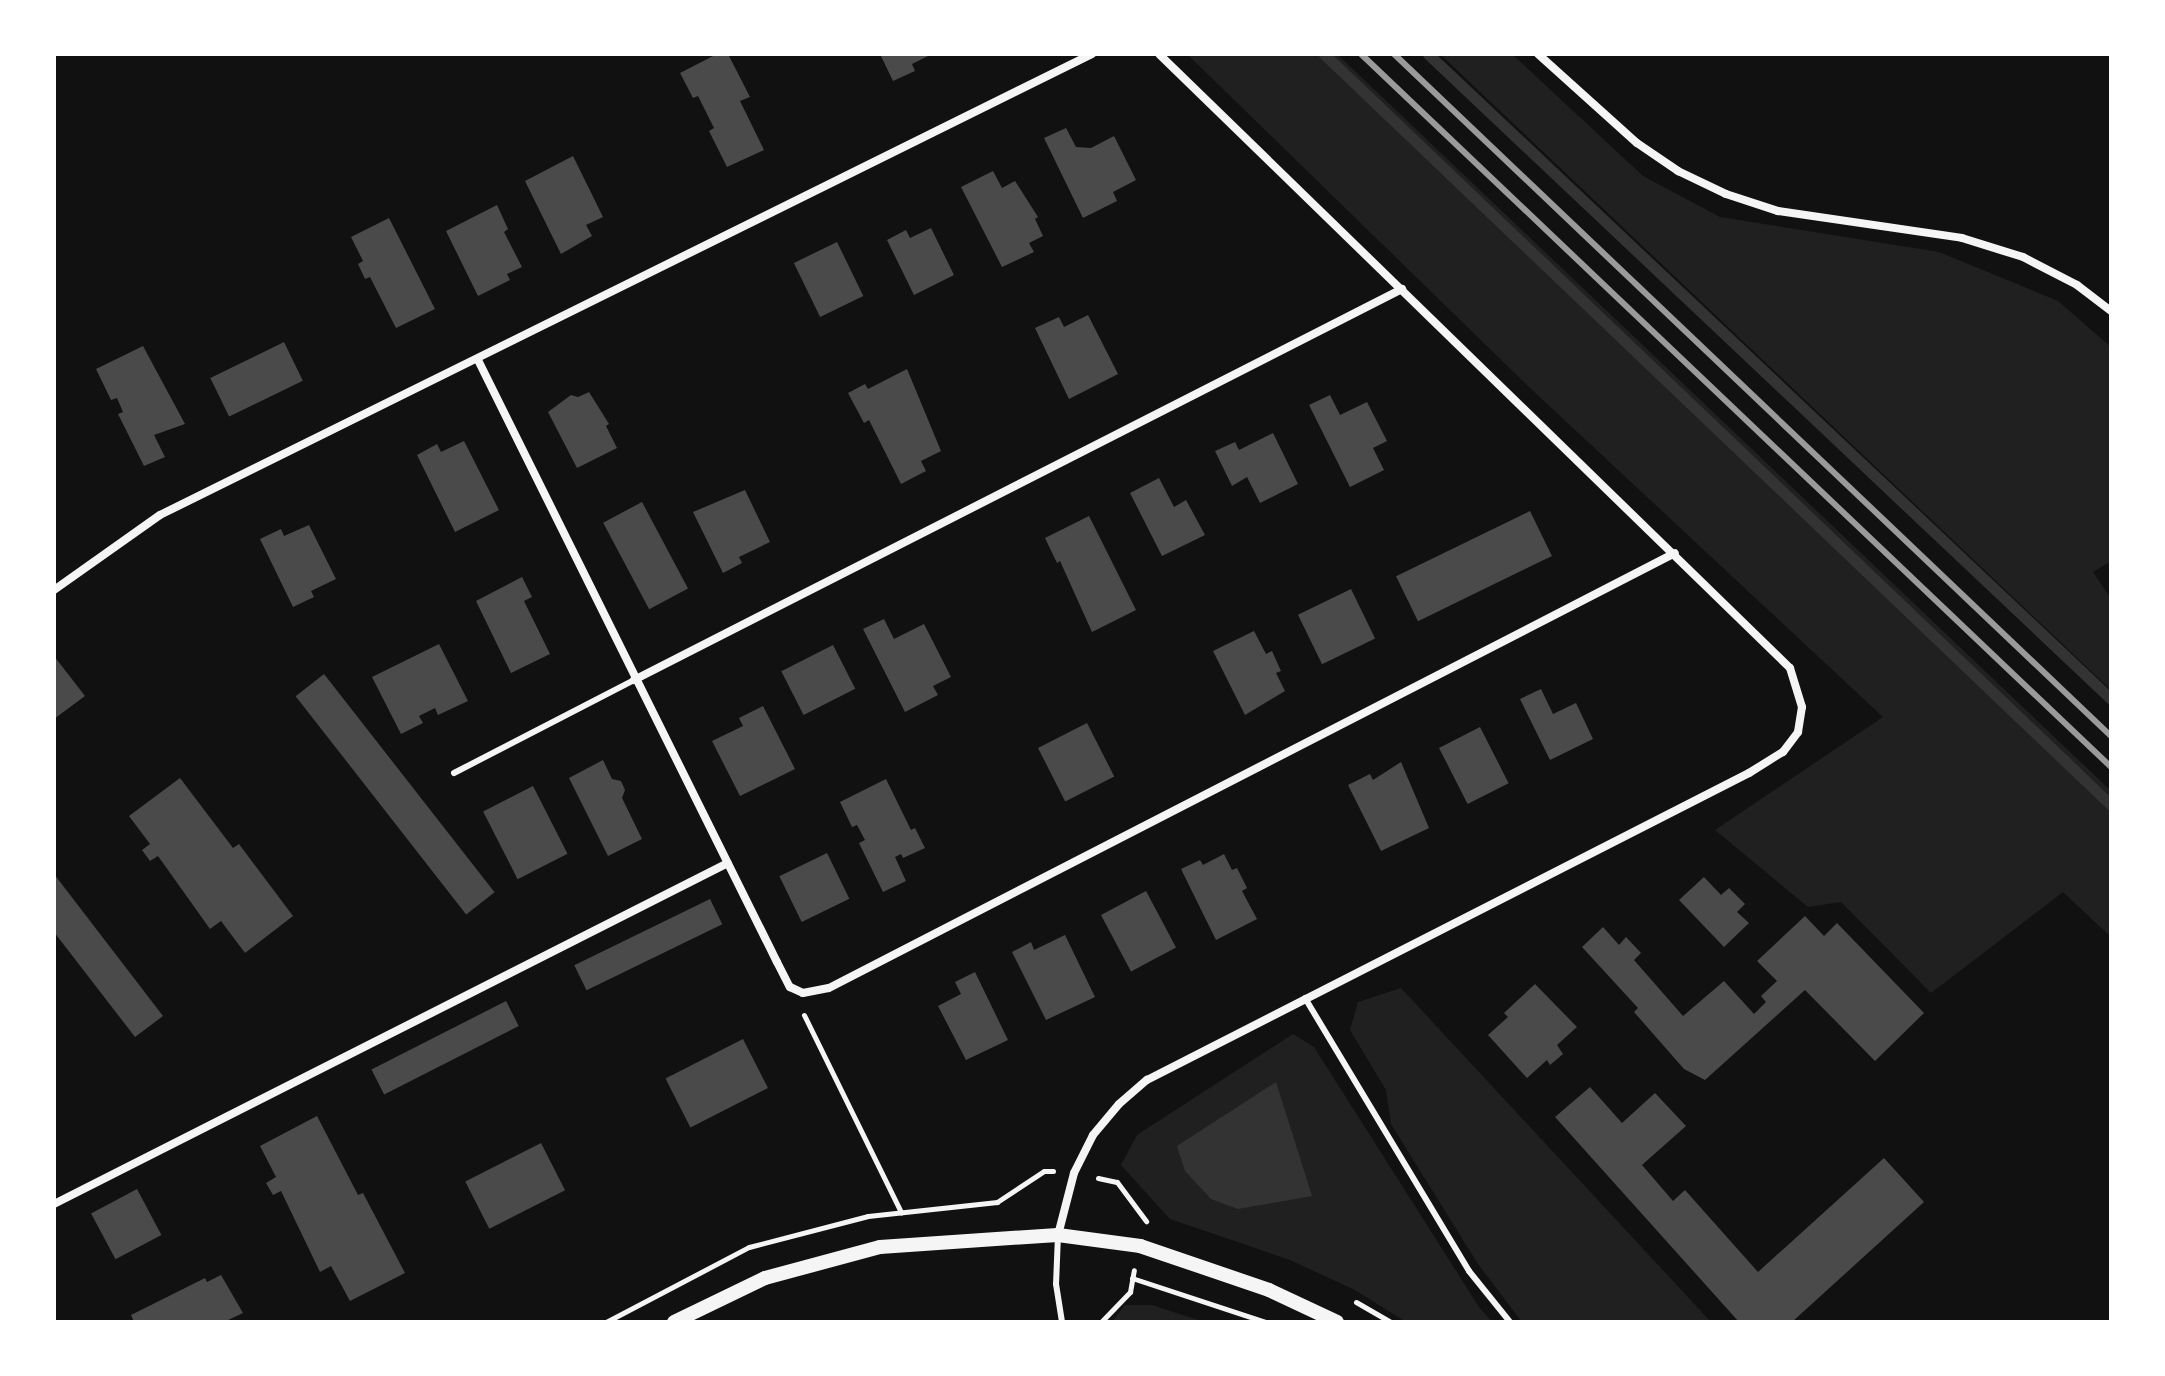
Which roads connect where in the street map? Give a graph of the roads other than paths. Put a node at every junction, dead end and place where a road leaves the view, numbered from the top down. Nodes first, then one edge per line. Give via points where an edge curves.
1 (1092, 54) edge
2 (1159, 54) edge
3 (1538, 54) edge
4 (1402, 289) junction
5 (2111, 311) edge
6 (478, 360) junction
7 (1675, 553) junction
8 (54, 590) edge
9 (634, 680) junction
10 (454, 773) dead end
11 (728, 863) junction
12 (1305, 998) junction
13 (54, 1204) edge
14 (1058, 1235) junction
15 (674, 1322) edge
16 (1062, 1322) edge
17 (1337, 1322) edge
18 (1510, 1322) edge

1 - 6 street
2 - 4 street
3 - 5 street via 1637,143 1726,194 1778,211 1962,238 2023,257 2077,285
4 - 7 street
4 - 9 street
6 - 8 street via 160,515
6 - 9 street
7 - 11 street via 829,988 803,993 790,987
7 - 12 street via 1790,668 1802,707 1798,732 1783,752
9 - 10 lane
9 - 11 street
11 - 13 street
12 - 14 street via 1147,1080 1119,1104 1093,1135 1074,1173
12 - 18 lane via 1469,1271
14 - 15 street via 880,1247 765,1278
14 - 16 lane via 1056,1284
14 - 17 street via 1140,1246 1269,1290

